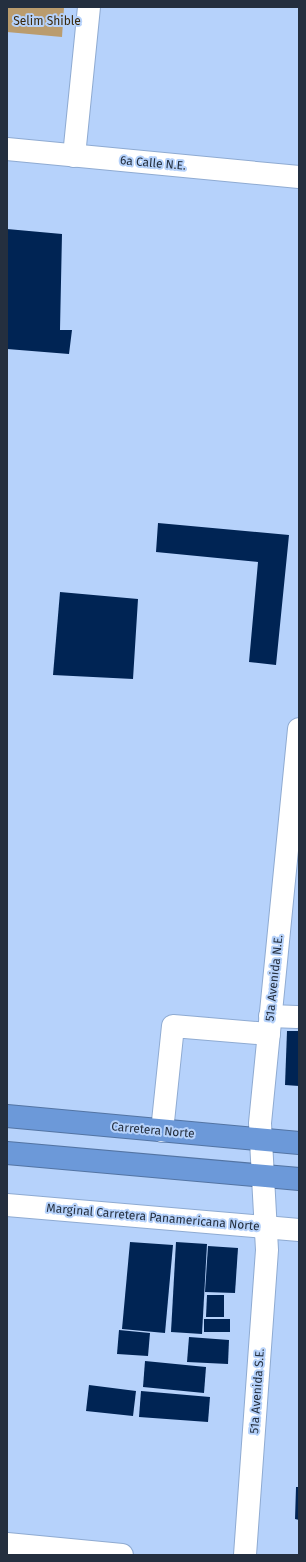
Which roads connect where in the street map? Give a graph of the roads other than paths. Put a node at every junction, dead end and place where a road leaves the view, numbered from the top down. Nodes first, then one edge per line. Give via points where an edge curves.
1 (89, 7) edge
2 (7, 149) edge
3 (74, 156) junction
4 (299, 177) edge
5 (299, 730) edge
6 (297, 1017) dead end
7 (270, 1025) junction
8 (7, 1116) edge
9 (162, 1131) junction
10 (261, 1140) junction
11 (299, 1143) edge
12 (7, 1153) edge
13 (263, 1176) junction
14 (299, 1179) edge
15 (7, 1204) edge
16 (265, 1227) junction
17 (299, 1230) edge
18 (7, 1544) edge
19 (122, 1555) edge
20 (245, 1555) edge

1 - 3 street
2 - 3 street, 6a Calle N.E.
3 - 4 street, 6a Calle N.E.
5 - 7 street, 51a Avenida N.E.
6 - 7 street
7 - 9 street via 173,1026
7 - 10 street, 51a Avenida N.E. via 260,1123
8 - 9 highway, Carretera Norte
9 - 10 highway, Carretera Norte
10 - 11 highway, Carretera Norte
10 - 13 street, 51a Avenida N.E.
12 - 13 highway
13 - 14 highway
13 - 16 street, 51a Avenida N.E.
15 - 16 street, Marginal Carretera Panamericana Norte
16 - 17 street, Marginal Carretera Panamericana Norte
16 - 20 street, 51a Avenida S.E. via 267,1250
18 - 19 street

